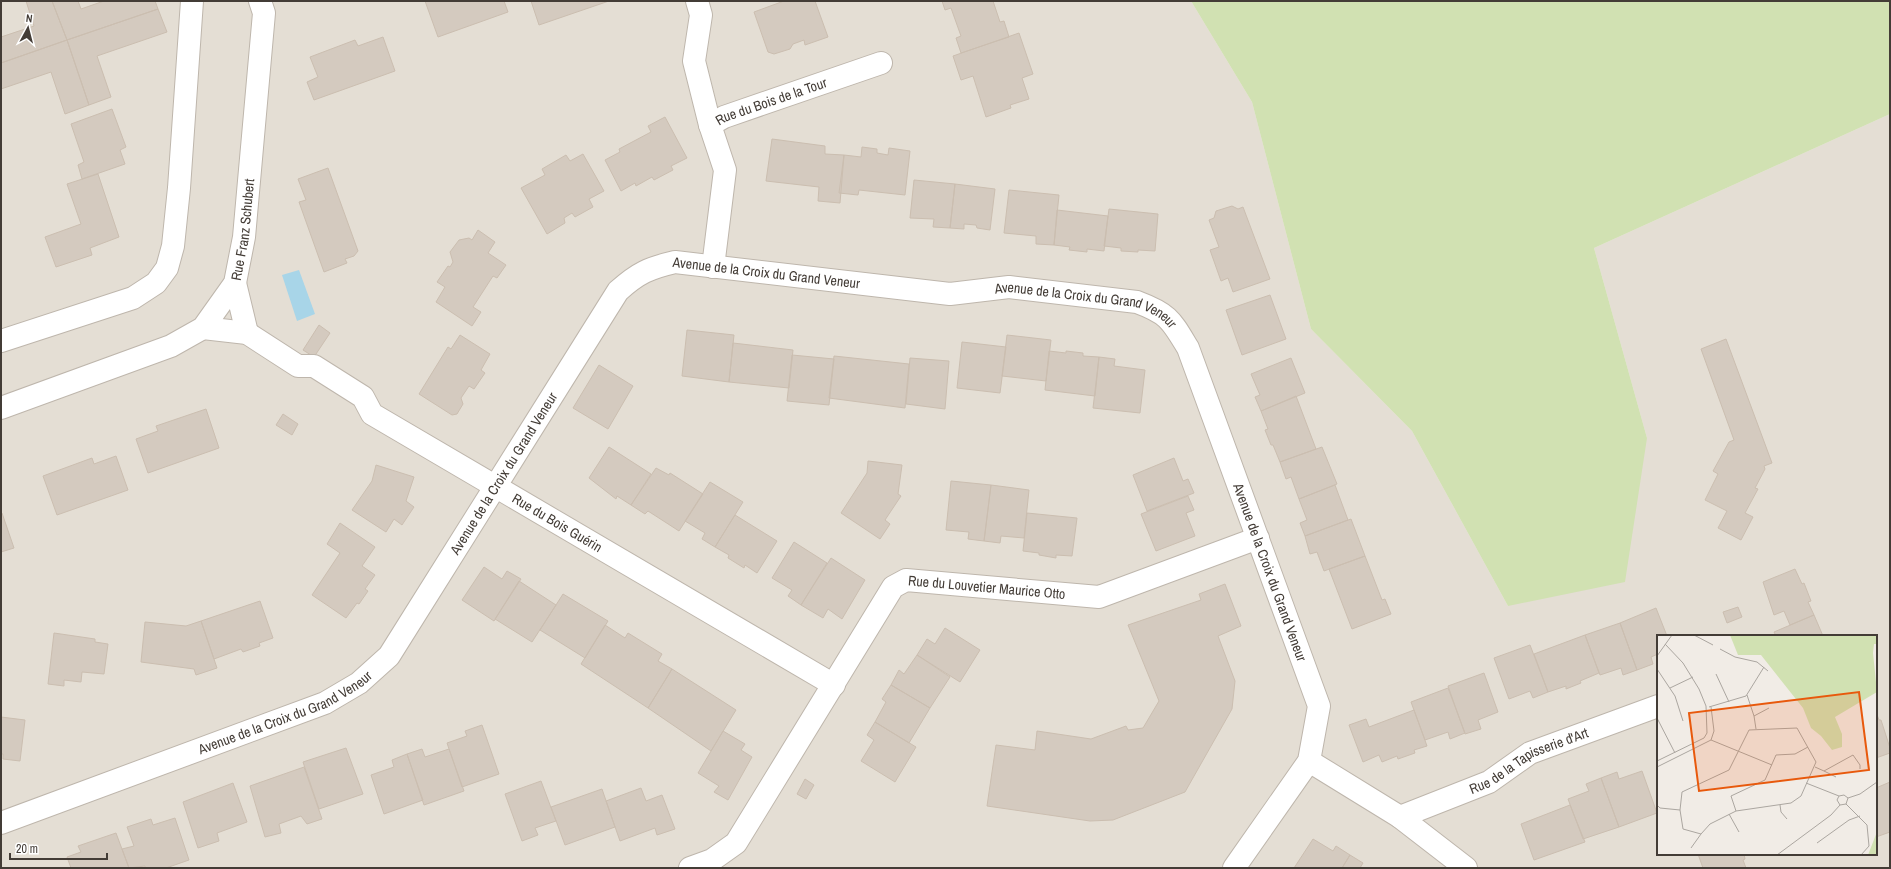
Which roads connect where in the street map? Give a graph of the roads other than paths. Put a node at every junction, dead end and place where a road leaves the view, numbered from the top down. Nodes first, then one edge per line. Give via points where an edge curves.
1 (192, 1) edge
2 (260, 1) edge
3 (697, 1) edge
4 (880, 63) dead end
5 (710, 125) junction
6 (713, 267) junction
7 (235, 283) junction
8 (203, 328) junction
9 (247, 333) junction
10 (1, 341) edge
11 (1, 408) edge
12 (495, 487) junction
13 (1258, 538) junction
14 (834, 685) junction
15 (1657, 706) edge
16 (1309, 762) junction
17 (1400, 817) junction
18 (1, 823) edge
19 (690, 868) edge
20 (1234, 868) edge
21 (1466, 868) edge

1 - 10 street via 179,188 173,246 167,268 156,283 133,298
2 - 7 street, Rue Franz Schubert via 264,13 244,237
3 - 5 street via 701,15 694,61
4 - 5 street, Rue du Bois de la Tour via 724,117
5 - 6 street, Rue du Bois de la Tour via 725,170
6 - 12 street, Avenue de la Croix du Grand Veneur via 675,262 654,267 634,276 618,291
6 - 13 street, Avenue de la Croix du Grand Veneur via 950,294 1009,287 1137,302 1156,309 1171,320 1188,348
7 - 8 street, Rue Franz Schubert
7 - 9 street
8 - 9 street, Rue du Bois Guérin
8 - 11 street, Rue Franz Schubert via 171,346
9 - 12 street, Rue du Bois Guérin via 298,366 314,366 363,397 372,414
12 - 14 street, Rue du Bois Guérin
12 - 18 street, Avenue de la Croix du Grand Veneur via 389,656 359,683 325,703
13 - 14 street, Rue du Louvetier Maurice Otto via 1099,597 906,580 893,586
13 - 16 street, Avenue de la Croix du Grand Veneur via 1319,706
14 - 19 street, Rue du Louvetier Maurice Otto via 736,843 712,860
15 - 17 street, Rue de la Tapisserie d'Art via 1530,753 1489,782
16 - 17 street
16 - 20 street, Avenue de la Croix du Grand Veneur
17 - 21 street

